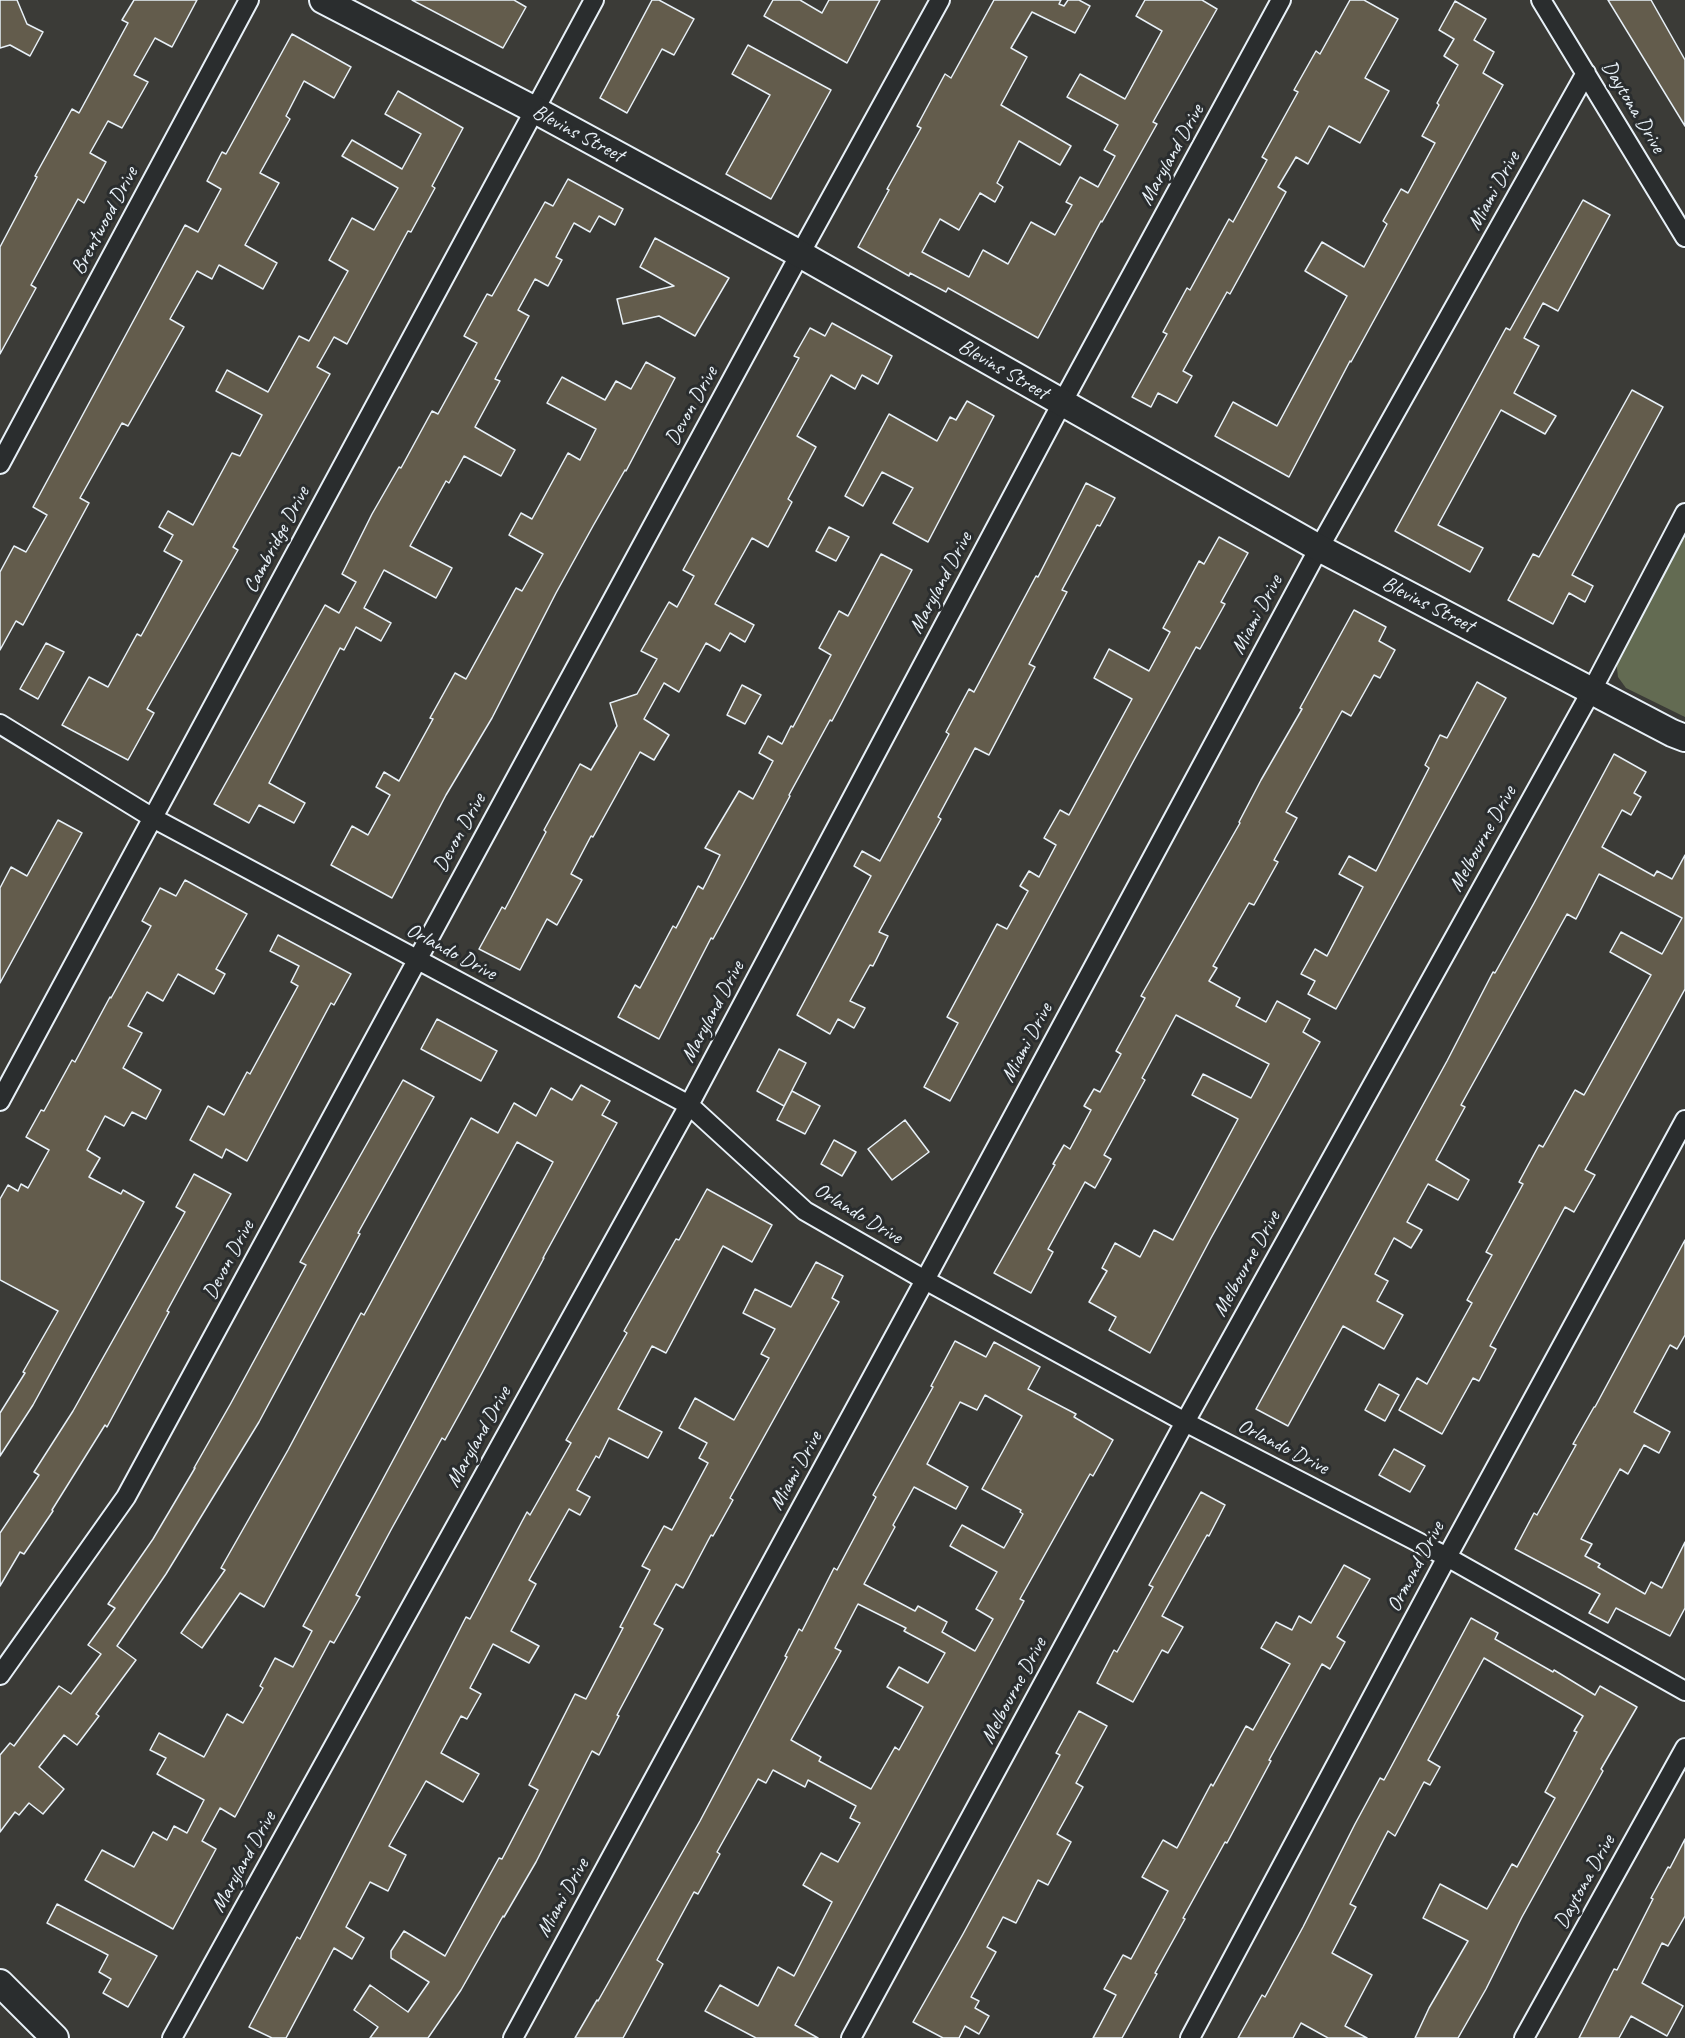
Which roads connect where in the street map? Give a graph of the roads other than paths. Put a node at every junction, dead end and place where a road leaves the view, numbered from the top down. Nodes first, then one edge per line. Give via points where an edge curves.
1 (249, 0) edge
2 (323, 0) edge
3 (594, 0) edge
4 (940, 0) edge
5 (1281, 0) edge
6 (1541, 0) edge
7 (1586, 73) junction
8 (535, 110) junction
9 (1685, 237) edge
10 (800, 254) junction
11 (1062, 403) junction
12 (0, 464) edge
13 (1685, 513) edge
14 (1319, 548) junction
15 (1592, 690) junction
16 (0, 724) edge
17 (1685, 738) edge
18 (153, 818) junction
19 (417, 960) junction
20 (0, 1101) edge
21 (689, 1105) junction
22 (1685, 1120) edge
23 (925, 1280) junction
24 (1185, 1422) junction
25 (1447, 1557) junction
26 (0, 1675) edge
27 (1685, 1691) edge
28 (1685, 1748) edge
29 (0, 1983) edge
30 (55, 2038) edge
31 (172, 2038) edge
32 (513, 2038) edge
33 (851, 2038) edge
34 (1190, 2038) edge
35 (1524, 2038) edge

1 - 12 street, Brentwood Drive
2 - 8 street, Blevins Street
3 - 8 street, Cambridge Drive
4 - 10 street, Devon Drive
5 - 11 street, Maryland Drive
6 - 7 street, Daytona Drive
7 - 9 street, Daytona Drive
7 - 14 street, Miami Drive
8 - 10 street, Blevins Street
8 - 18 street, Cambridge Drive
10 - 11 street, Blevins Street
10 - 19 street, Devon Drive
11 - 14 street, Blevins Street
11 - 21 street, Maryland Drive
13 - 15 street, Melbourne Drive
14 - 15 street, Blevins Street
14 - 23 street, Miami Drive
15 - 17 street, Blevins Street
15 - 24 street, Melbourne Drive
16 - 18 street, Orlando Drive
18 - 19 street, Orlando Drive
18 - 20 street, Cambridge Drive
19 - 21 street, Orlando Drive
19 - 26 street, Devon Drive via 126,1497
21 - 23 street, Orlando Drive via 805,1211
21 - 31 street, Maryland Drive
22 - 25 street, Ormond Drive
23 - 24 street, Orlando Drive
23 - 32 street, Miami Drive
24 - 25 street, Orlando Drive
24 - 33 street, Melbourne Drive
25 - 27 street, Orlando Drive
25 - 34 street, Ormond Drive
28 - 35 street, Daytona Drive
29 - 30 street

